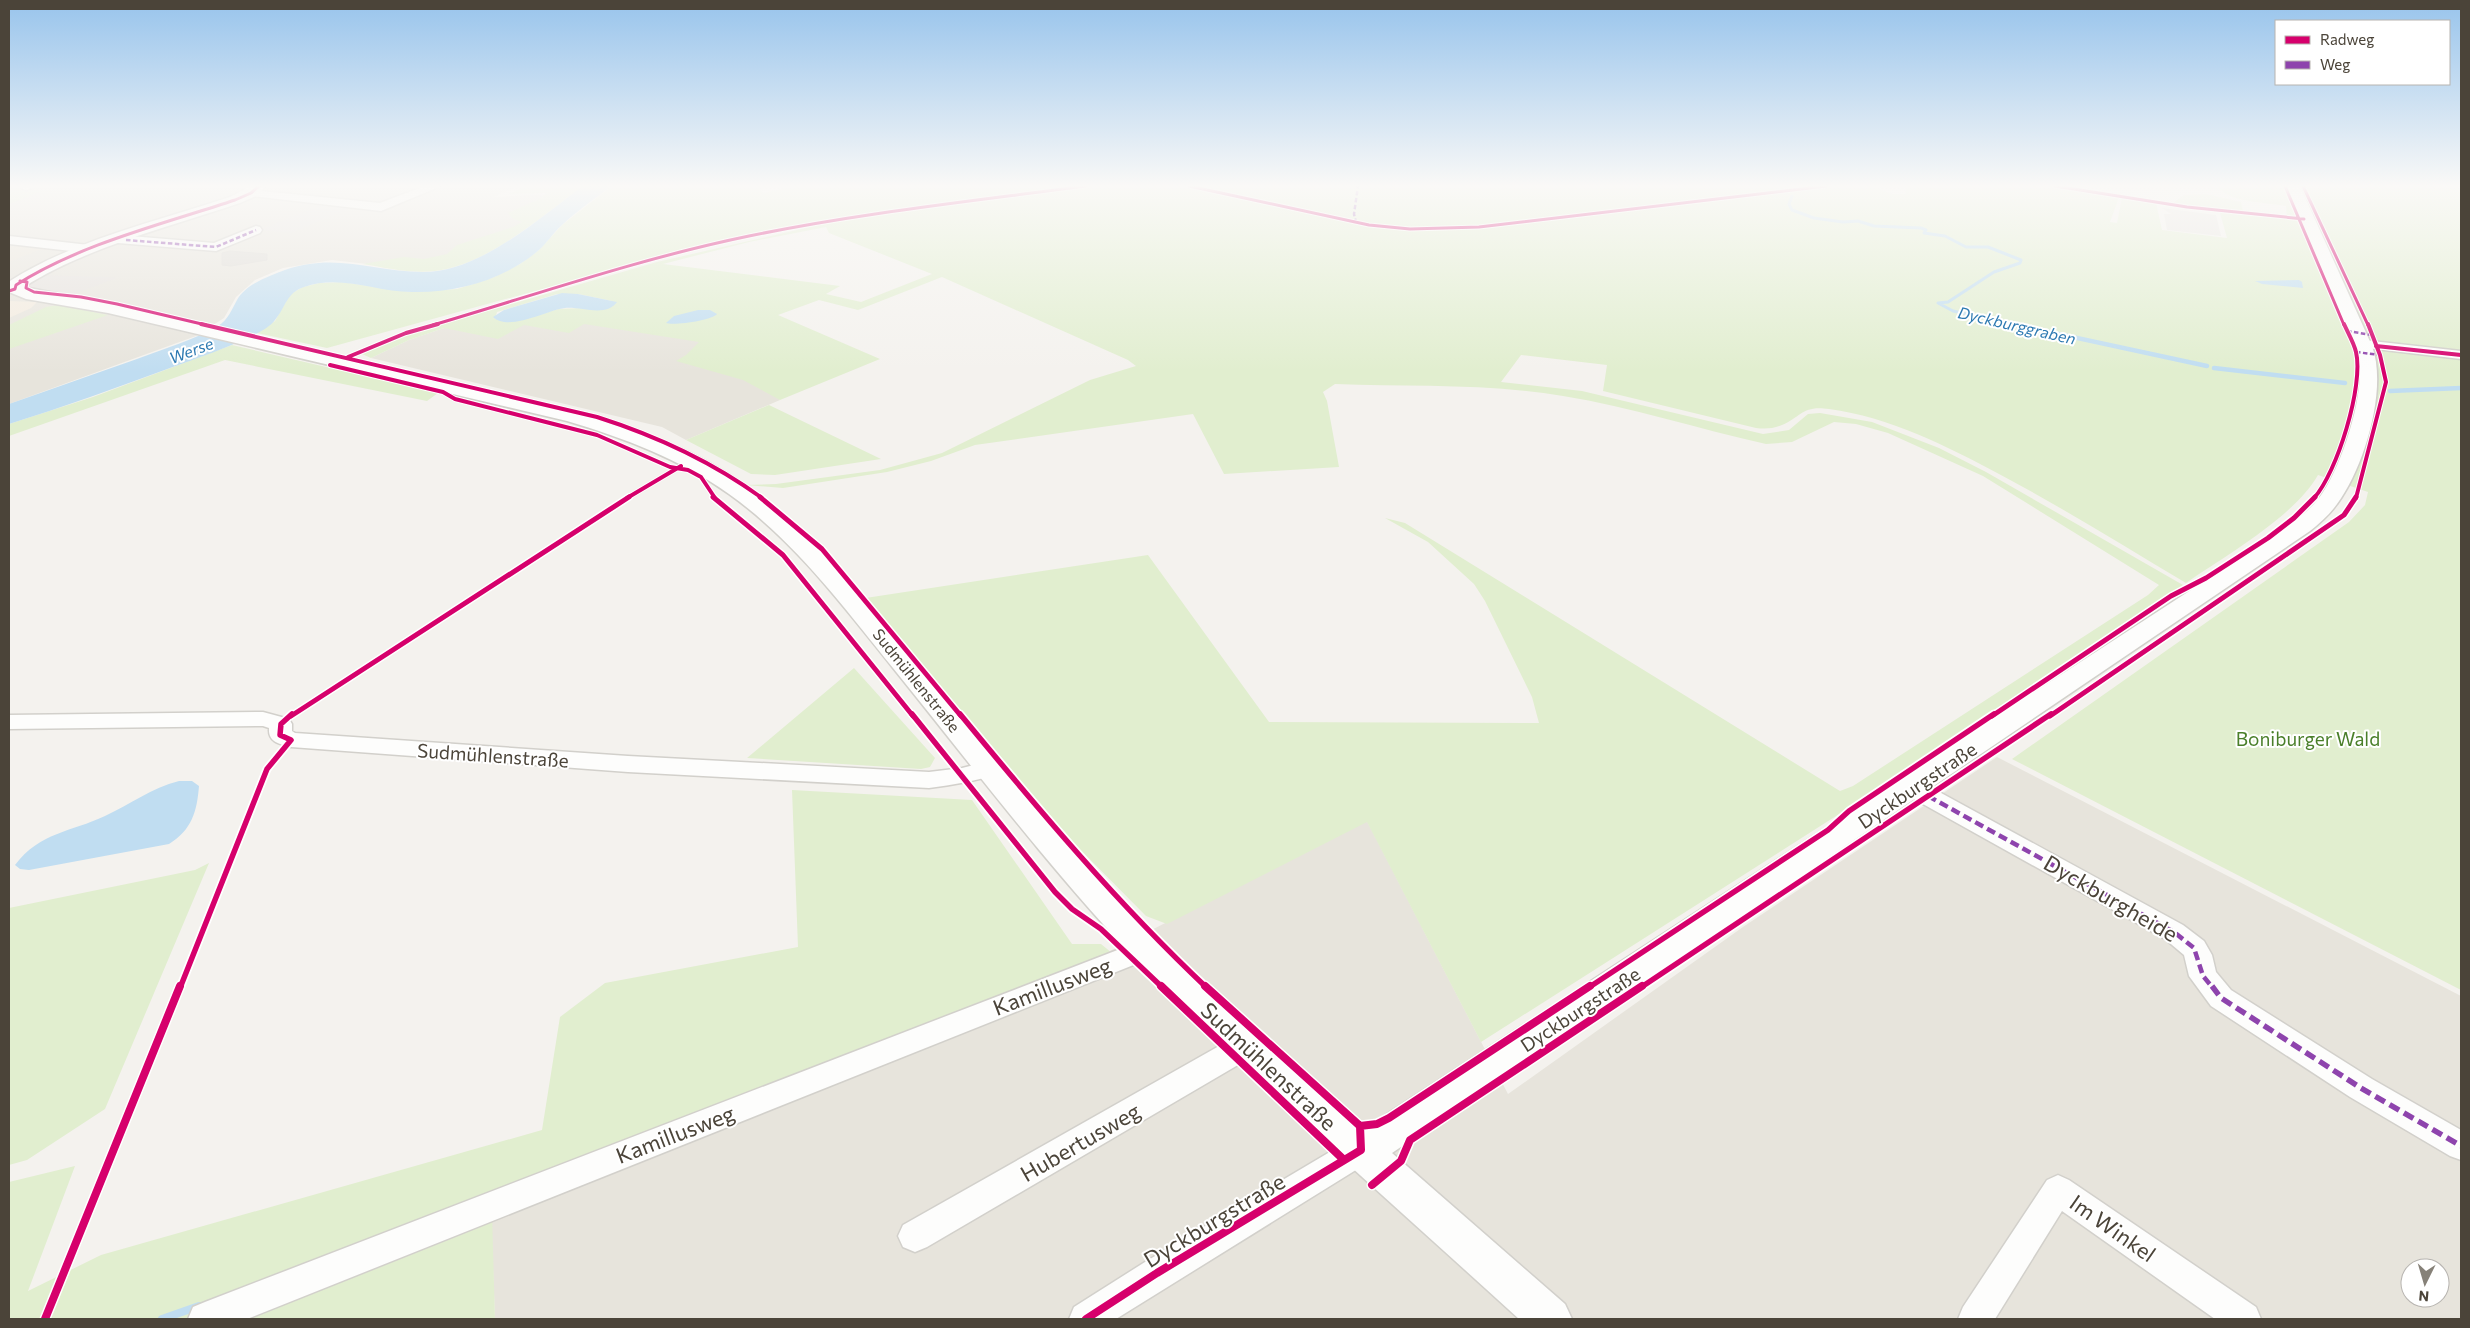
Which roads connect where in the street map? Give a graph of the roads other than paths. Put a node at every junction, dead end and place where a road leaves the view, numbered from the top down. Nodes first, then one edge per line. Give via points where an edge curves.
1 (80, 248) edge
2 (92, 248) edge
3 (2320, 248) edge
4 (89, 249) junction
5 (12, 290) edge
6 (2362, 344) junction
7 (2461, 355) edge
8 (9, 722) edge
9 (990, 770) junction
10 (1913, 788) junction
11 (1146, 949) junction
12 (1246, 1046) junction
13 (2461, 1146) edge
14 (1361, 1150) junction
15 (914, 1236) dead end
16 (205, 1319) edge
17 (1086, 1319) edge
18 (1550, 1319) edge
19 (1975, 1319) edge
20 (2244, 1319) edge

1 - 4 street
2 - 4 street
3 - 6 street, Dyckburgstraße
4 - 5 street via 27,276
5 - 9 street, Sudmühlenstraße via 194,327 600,423 662,446 710,471 771,514 811,553
6 - 7 street
6 - 10 street, Dyckburgstraße via 2368,368 2367,396 2344,474 2329,501 2316,514
8 - 9 street, Sudmühlenstraße via 263,719 280,724 280,735 291,740 628,764 929,780
9 - 11 street, Sudmühlenstraße
10 - 13 street, Dyckburgheide via 2174,932 2194,948 2203,976 2221,998 2361,1088
10 - 14 street, Dyckburgstraße via 1394,1132
11 - 12 street, Sudmühlenstraße
11 - 16 street, Kamillusweg
12 - 14 street, Sudmühlenstraße
12 - 15 street, Hubertusweg
14 - 17 street, Dyckburgstraße
14 - 18 street, Sudmühlenstraße
19 - 20 street, Im Winkel via 2058,1190

